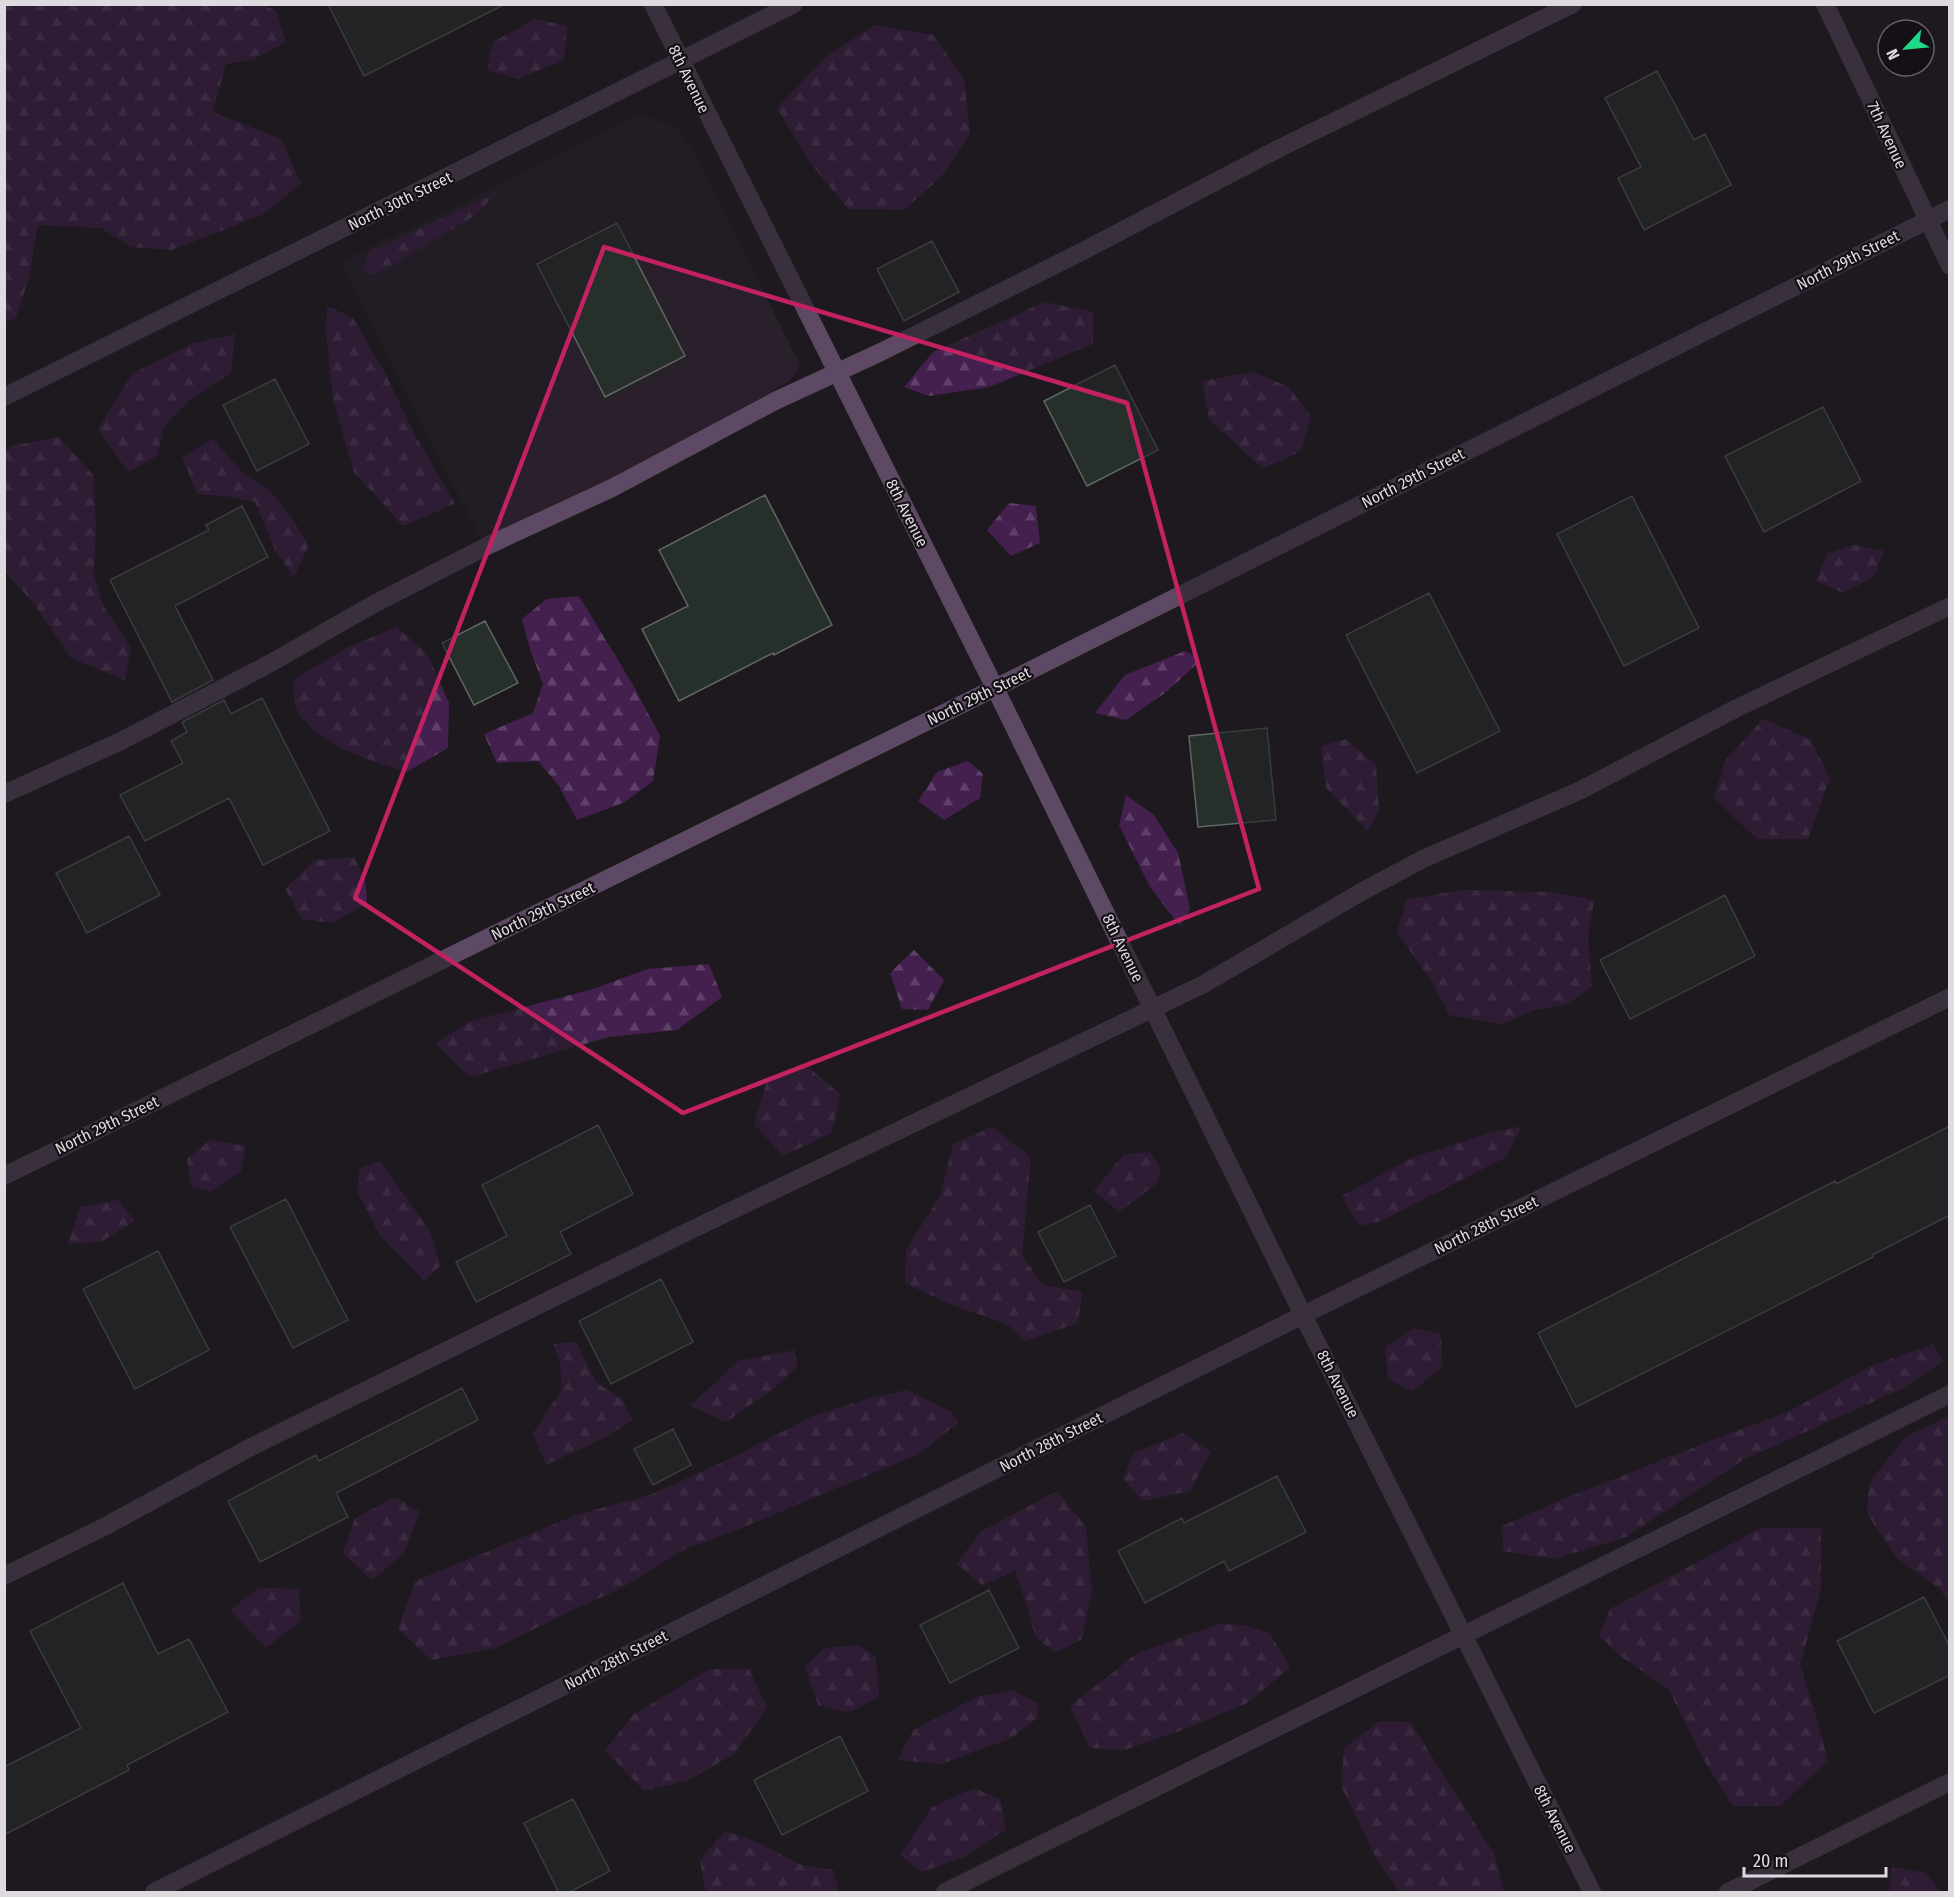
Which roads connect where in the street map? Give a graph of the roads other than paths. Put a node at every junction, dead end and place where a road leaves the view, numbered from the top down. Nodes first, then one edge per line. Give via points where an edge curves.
1 (653, 4) edge
2 (794, 4) edge
3 (1573, 4) edge
4 (1825, 4) edge
5 (680, 62) junction
6 (1950, 209) edge
7 (1927, 220) junction
8 (1950, 266) edge
9 (836, 373) junction
10 (4, 397) edge
11 (1950, 606) edge
12 (995, 688) junction
13 (4, 794) edge
14 (1950, 997) edge
15 (1152, 1008) junction
16 (4, 1176) edge
17 (1303, 1315) junction
18 (1950, 1394) edge
19 (4, 1576) edge
20 (1464, 1637) junction
21 (1950, 1782) edge
22 (154, 1893) edge
23 (945, 1893) edge
24 (1592, 1893) edge
25 (1728, 1893) edge

1 - 5 street, 8th Avenue
2 - 5 street, North 30th Street
3 - 9 street
4 - 7 street, 7th Avenue
5 - 9 street, 8th Avenue
5 - 10 street, North 30th Street
6 - 7 street, North 29th Street
7 - 8 street, 7th Avenue
7 - 12 street, North 29th Street
9 - 12 street, 8th Avenue
9 - 13 street via 612,488 467,555 121,741
11 - 15 street via 1737,708 1581,790 1424,859 1204,984
12 - 15 street, 8th Avenue
12 - 16 street, North 29th Street
14 - 17 street, North 28th Street
15 - 17 street, 8th Avenue
15 - 19 street via 251,1447
17 - 20 street, 8th Avenue
17 - 22 street, North 28th Street
18 - 20 street
20 - 23 street
20 - 24 street, 8th Avenue
21 - 25 street

